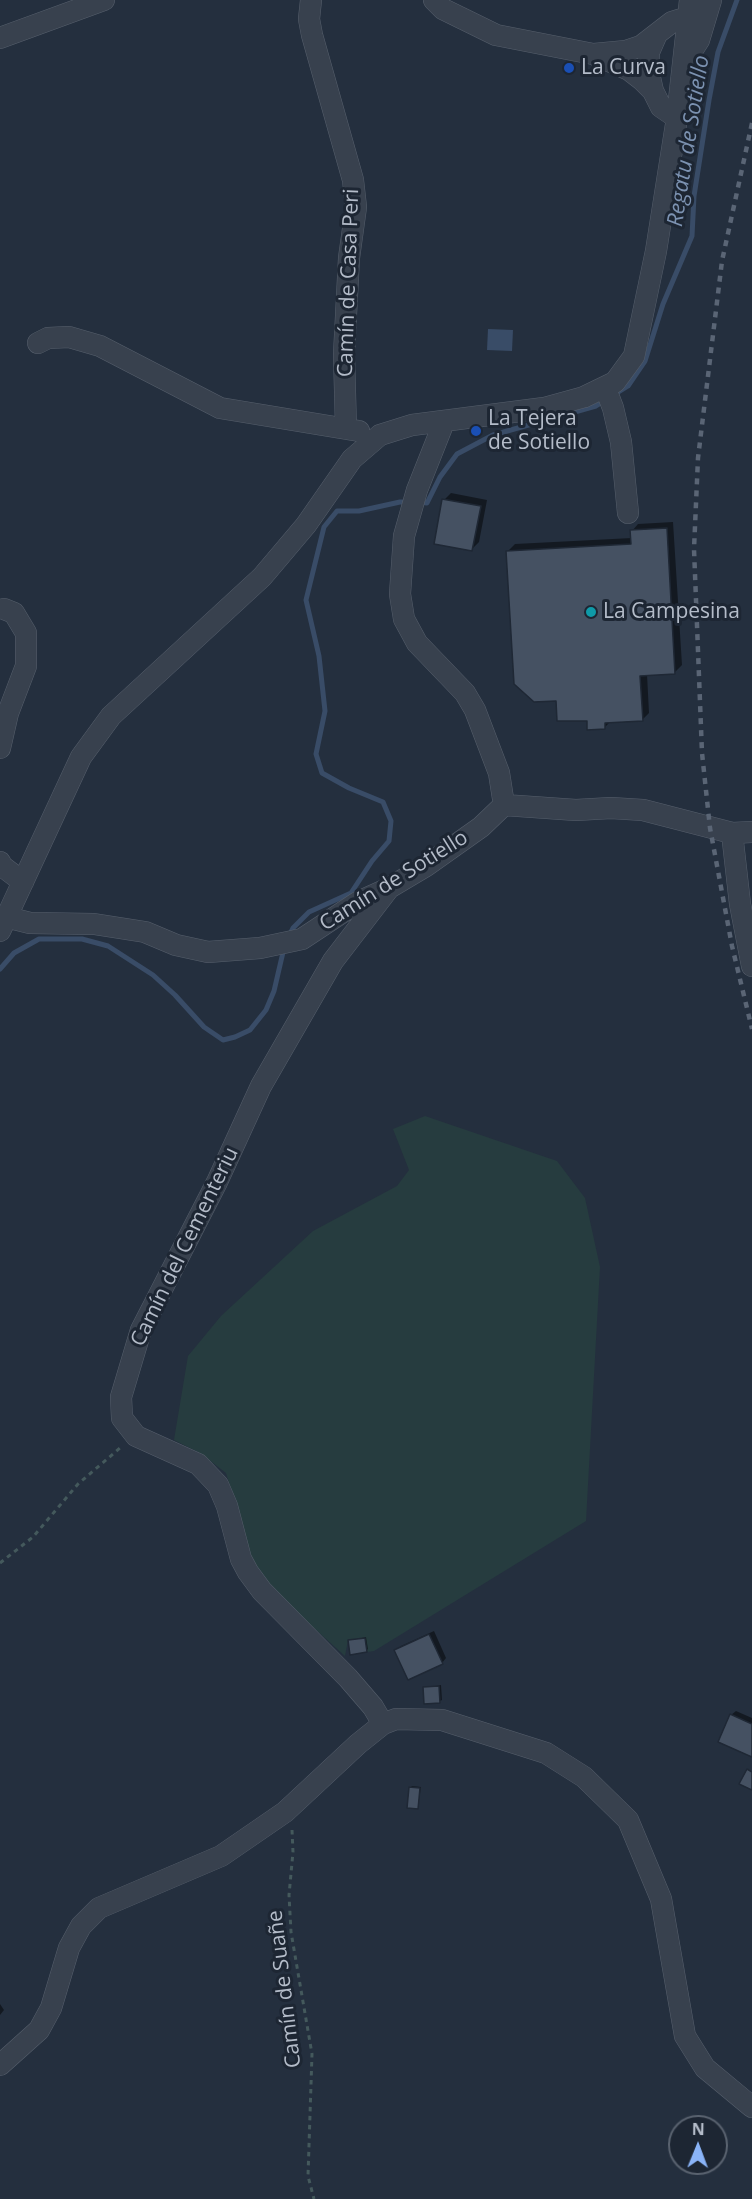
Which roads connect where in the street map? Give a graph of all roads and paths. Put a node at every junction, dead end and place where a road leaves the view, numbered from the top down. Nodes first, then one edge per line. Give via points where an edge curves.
1 (104, 0) edge
2 (310, 0) edge
3 (434, 0) edge
4 (711, 0) edge
5 (689, 9) edge
6 (656, 36) junction
7 (0, 38) edge
8 (593, 54) junction
9 (682, 65) junction
10 (653, 91) junction
11 (677, 118) junction
12 (38, 343) dead end
13 (605, 387) junction
14 (444, 422) junction
15 (346, 429) junction
16 (380, 435) junction
17 (628, 513) dead end
18 (4, 609) dead end
19 (0, 748) edge
20 (504, 805) junction
21 (742, 832) edge
22 (0, 862) edge
23 (22, 882) junction
24 (389, 888) junction
25 (3, 924) edge
26 (752, 966) edge
27 (136, 1436) junction
28 (0, 1563) edge
29 (383, 1724) junction
30 (285, 1812) junction
31 (0, 2064) edge
32 (752, 2107) edge
33 (314, 2199) edge

1 - 7 street
2 - 15 street, Camín de Casa Peri via 312,35 353,180 356,207 344,354
3 - 8 street via 443,9 496,35
4 - 9 street via 699,40
5 - 6 street
5 - 9 street
6 - 8 street via 626,51
6 - 10 street via 649,52 648,69
8 - 10 street via 629,69
9 - 11 street
10 - 11 street via 661,107
11 - 13 street via 634,356 615,382
12 - 15 street via 69,336 100,346 220,408
13 - 14 street via 544,408
13 - 17 street via 621,442
14 - 16 street via 412,425
14 - 20 street via 404,536 400,594 404,618 417,643 465,693 475,710 499,773
15 - 16 street
16 - 23 street via 352,459 306,525 262,577 111,716 81,757
18 - 19 street via 14,613 26,633 26,666
20 - 21 street via 643,810
20 - 24 street, Camín de Sotiello via 426,866
21 - 26 street via 740,904
22 - 23 street
23 - 25 street
24 - 25 street, Camín de Sotiello via 358,902 302,939 260,948 208,952 176,945 146,932 94,924
24 - 27 street, Camín del Cementeriu via 333,961 261,1086 141,1330 121,1397 122,1418
27 - 28 path via 78,1484 33,1537
27 - 29 street via 198,1464 218,1485 248,1572 348,1678
29 - 30 street
29 - 32 street via 396,1719 442,1720 546,1753 584,1777 628,1820 661,1899 685,2036 705,2068
30 - 31 street via 221,1856 99,1908 81,1926 69,1948 51,2008 39,2030
30 - 33 path, Camín de Suañe via 292,1823 291,1932 312,2054 308,2176

